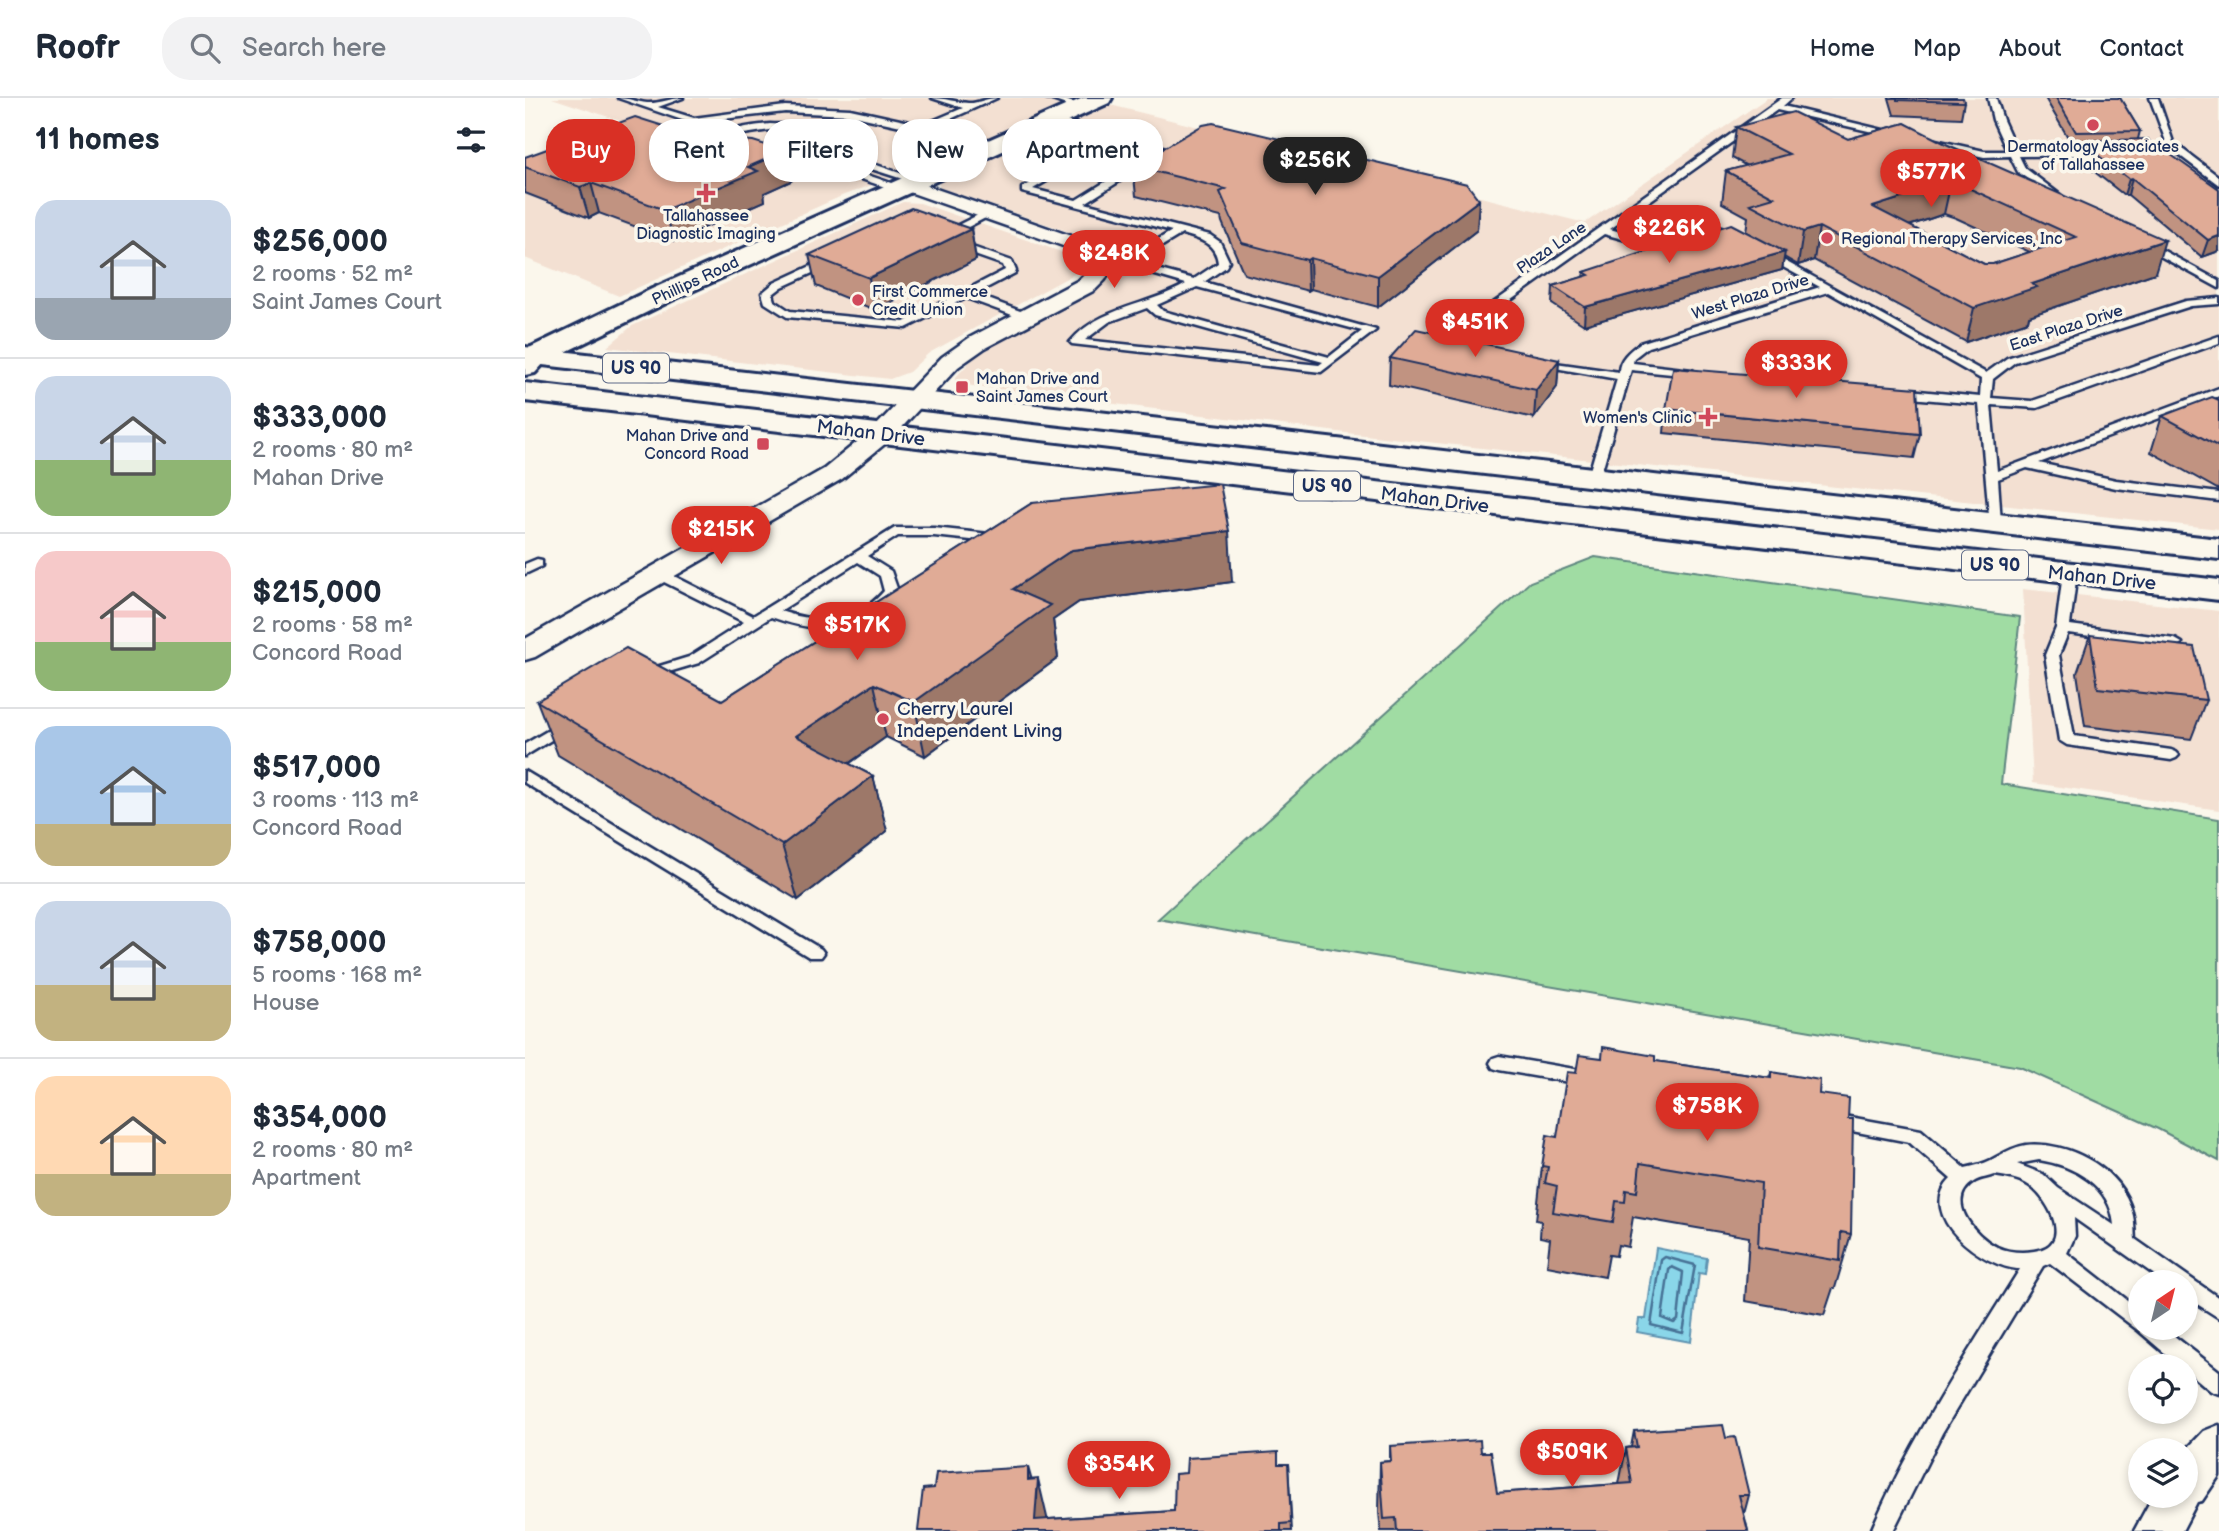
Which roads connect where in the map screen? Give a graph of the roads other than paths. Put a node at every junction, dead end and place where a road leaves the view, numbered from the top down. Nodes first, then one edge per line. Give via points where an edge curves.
1 (622, 98) edge
2 (679, 98) edge
3 (787, 98) edge
4 (936, 98) edge
5 (993, 98) edge
6 (1788, 98) edge
7 (1992, 98) edge
8 (2154, 98) edge
9 (1091, 102) edge
10 (648, 107) junction
11 (972, 107) junction
12 (1776, 107) junction
13 (785, 109) junction
14 (1050, 109) edge
15 (687, 119) edge
16 (704, 119) edge
17 (784, 119) edge
18 (1073, 119) edge
19 (763, 129) edge
20 (1905, 136) edge
21 (649, 137) edge
22 (1918, 139) edge
23 (641, 140) edge
24 (2177, 149) junction
25 (2123, 151) edge
26 (2109, 152) edge
27 (2014, 155) junction
28 (763, 165) edge
29 (878, 172) edge
30 (878, 177) edge
31 (1039, 182) edge
32 (1111, 182) edge
33 (2219, 182) edge
34 (906, 184) junction
35 (1077, 203) junction
36 (2070, 204) edge
37 (1639, 207) junction
38 (988, 214) junction
39 (1707, 226) junction
40 (1181, 230) junction
41 (1605, 231) junction
42 (2128, 234) edge
43 (938, 238) junction
44 (1748, 243) edge
45 (1759, 250) edge
46 (1099, 257) junction
47 (1125, 264) junction
48 (1196, 283) junction
49 (2219, 285) edge
50 (1829, 288) junction
51 (965, 294) junction
52 (2219, 301) edge
53 (1148, 303) junction
54 (1027, 317) junction
55 (2219, 339) edge
56 (1459, 349) edge
57 (528, 359) edge
58 (1527, 360) edge
59 (1331, 362) junction
60 (1623, 371) junction
61 (1708, 374) edge
62 (1987, 378) junction
63 (525, 391) edge
64 (1888, 392) edge
65 (2219, 392) edge
66 (918, 399) junction
67 (1985, 402) junction
68 (883, 433) junction
69 (1453, 461) junction
70 (2026, 464) junction
71 (1594, 477) junction
72 (1991, 477) junction
73 (2219, 497) edge
74 (1440, 499) junction
75 (1995, 523) junction
76 (1012, 541) edge
77 (2219, 549) edge
78 (858, 556) junction
79 (525, 557) edge
80 (1988, 564) junction
81 (525, 570) edge
82 (2070, 573) junction
83 (659, 574) junction
84 (2219, 590) edge
85 (769, 612) junction
86 (754, 622) junction
87 (2063, 628) junction
88 (2175, 643) edge
89 (525, 651) edge
90 (637, 680) edge
91 (581, 715) edge
92 (525, 751) edge
93 (2171, 755) dead end
94 (525, 776) edge
95 (815, 953) dead end
96 (1499, 1063) dead end
97 (1609, 1082) edge
98 (1811, 1117) edge
99 (1995, 1167) junction
100 (1962, 1177) junction
101 (2036, 1180) junction
102 (2126, 1243) junction
103 (2044, 1256) junction
104 (2164, 1270) edge
105 (2198, 1294) edge
106 (2219, 1309) edge
107 (2128, 1314) edge
108 (2163, 1340) edge
109 (2219, 1384) edge
110 (2219, 1445) edge
111 (2198, 1471) edge
112 (2171, 1508) edge
113 (1882, 1531) edge
114 (2157, 1531) edge

1 - 10 lane
2 - 10 lane
3 - 13 lane
4 - 11 lane
5 - 11 lane
6 - 12 lane, Plaza Lane
7 - 27 lane
8 - 24 lane via 2169,143
9 - 14 main road, Phillips Road
10 - 15 lane
11 - 13 lane via 924,128 850,112
12 - 20 lane
12 - 37 lane, Plaza Lane
13 - 16 lane
13 - 17 lane
14 - 18 lane
14 - 34 main road, Phillips Road
19 - 28 lane via 734,132 717,138 709,148 723,159
21 - 23 lane
22 - 27 lane via 1966,154
24 - 25 lane
24 - 33 lane
26 - 27 lane
27 - 36 lane via 2021,170
29 - 34 lane
30 - 34 lane
31 - 35 lane via 1025,190
32 - 35 lane
34 - 38 street
34 - 57 main road, Phillips Road
35 - 40 lane
37 - 39 lane
37 - 41 lane, Plaza Lane
38 - 43 lane
38 - 46 street via 1087,248
39 - 41 lane via 1663,247
39 - 44 lane
40 - 47 lane
40 - 48 lane via 1216,244 1224,261
41 - 56 lane, Plaza Lane via 1455,335 1446,347
42 - 49 lane
43 - 51 lane via 1008,263 1011,271
43 - 51 lane via 916,231 893,232 778,285 767,293 770,303 787,314 906,325
45 - 50 lane
46 - 47 lane
46 - 54 street via 1103,267 1098,276
47 - 48 lane
48 - 53 lane
48 - 59 lane via 1370,330
50 - 60 lane, West Plaza Drive via 1644,345 1629,357
50 - 62 lane, West Plaza Drive
51 - 54 lane
52 - 62 lane, East Plaza Drive via 2190,303 2011,360
53 - 59 lane via 1159,313
53 - 59 lane via 1086,330 1076,342 1321,369
54 - 66 street via 950,362
55 - 67 lane via 2033,405
57 - 66 main road, Mahan Drive / US 90
58 - 60 lane
60 - 61 lane
60 - 71 lane
62 - 67 lane
63 - 68 main road, Mahan Drive / US 90
64 - 67 lane
65 - 70 lane
66 - 68 street
66 - 69 main road, Mahan Drive / US 90
67 - 72 lane
68 - 74 main road, Mahan Drive / US 90
68 - 83 street via 833,474
69 - 71 main road, Mahan Drive / US 90
69 - 74 main road
70 - 72 lane
70 - 73 lane via 2116,484
71 - 75 main road, Mahan Drive / US 90
72 - 75 lane
74 - 80 main road, Mahan Drive / US 90
75 - 77 main road, Mahan Drive / US 90
75 - 80 main road
76 - 78 lane via 895,532
78 - 85 lane
78 - 85 lane via 886,574 891,584 886,599 859,617 827,626
79 - 81 lane via 537,563
80 - 82 main road, Mahan Drive / US 90
82 - 84 main road, Mahan Drive / US 90
82 - 87 lane
83 - 86 lane
83 - 89 street
85 - 86 lane
86 - 90 lane via 694,660
87 - 88 lane
87 - 93 lane via 2052,655 2067,740
91 - 92 lane
94 - 95 lane
96 - 97 lane
98 - 100 lane via 1914,1135
99 - 100 lane
99 - 101 lane
99 - 102 lane via 2023,1152 2061,1155 2086,1168 2106,1183 2121,1210
100 - 103 lane via 1950,1204 1965,1236 1995,1256 2016,1261
101 - 102 lane
101 - 103 lane via 2052,1193 2067,1225 2064,1240
102 - 104 lane
103 - 107 lane
103 - 113 lane via 1949,1402 1895,1498
105 - 106 lane
108 - 109 lane
110 - 111 street
112 - 114 street

